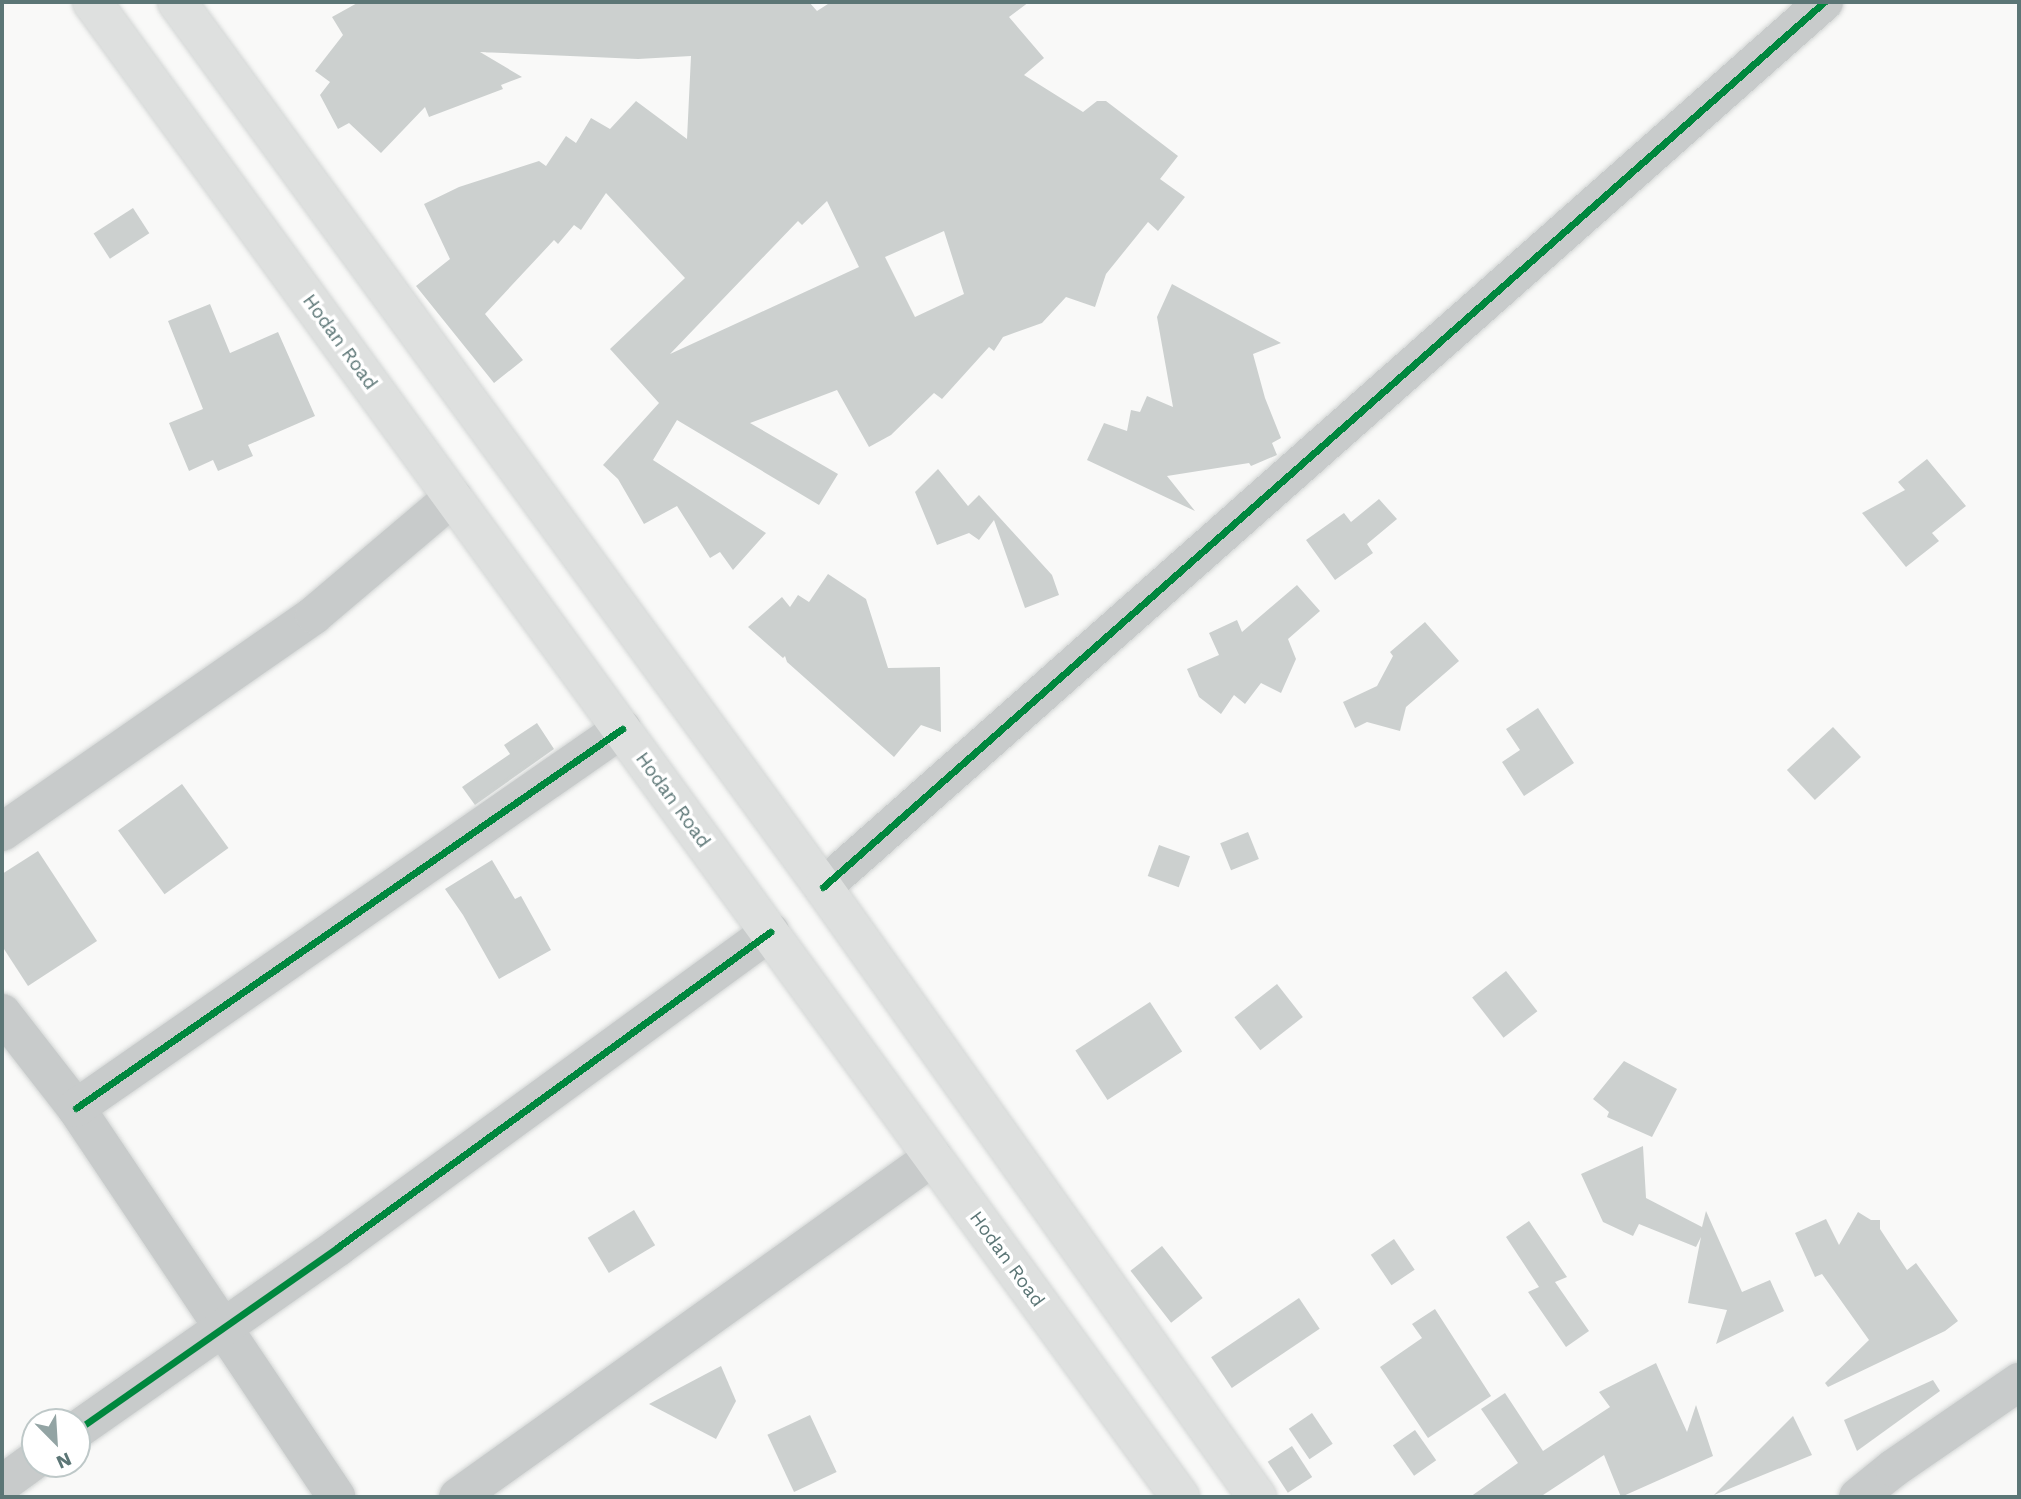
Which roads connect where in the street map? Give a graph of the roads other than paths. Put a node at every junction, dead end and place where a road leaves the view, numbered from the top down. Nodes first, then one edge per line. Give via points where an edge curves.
1 (92, 2) edge
2 (177, 2) edge
3 (1824, 2) edge
4 (453, 497) junction
5 (622, 729) junction
6 (2, 832) edge
7 (823, 887) junction
8 (770, 932) junction
9 (2, 1013) edge
10 (76, 1108) junction
11 (933, 1157) junction
12 (221, 1327) junction
13 (2019, 1382) edge
14 (91, 1420) edge
15 (21, 1470) edge
16 (2, 1484) edge
17 (337, 1497) edge
18 (458, 1497) edge
19 (1180, 1497) edge
20 (1257, 1497) edge
21 (1858, 1497) edge

1 - 4 main road, Hodan Road
2 - 7 main road
3 - 7 street
4 - 5 main road, Hodan Road
4 - 6 street via 314,615
5 - 8 main road, Hodan Road
5 - 10 street
7 - 20 main road
8 - 11 main road, Hodan Road
8 - 12 street
9 - 10 street
10 - 12 street
11 - 18 street
11 - 19 main road, Hodan Road
12 - 14 street
12 - 17 street
13 - 21 street
15 - 16 street

